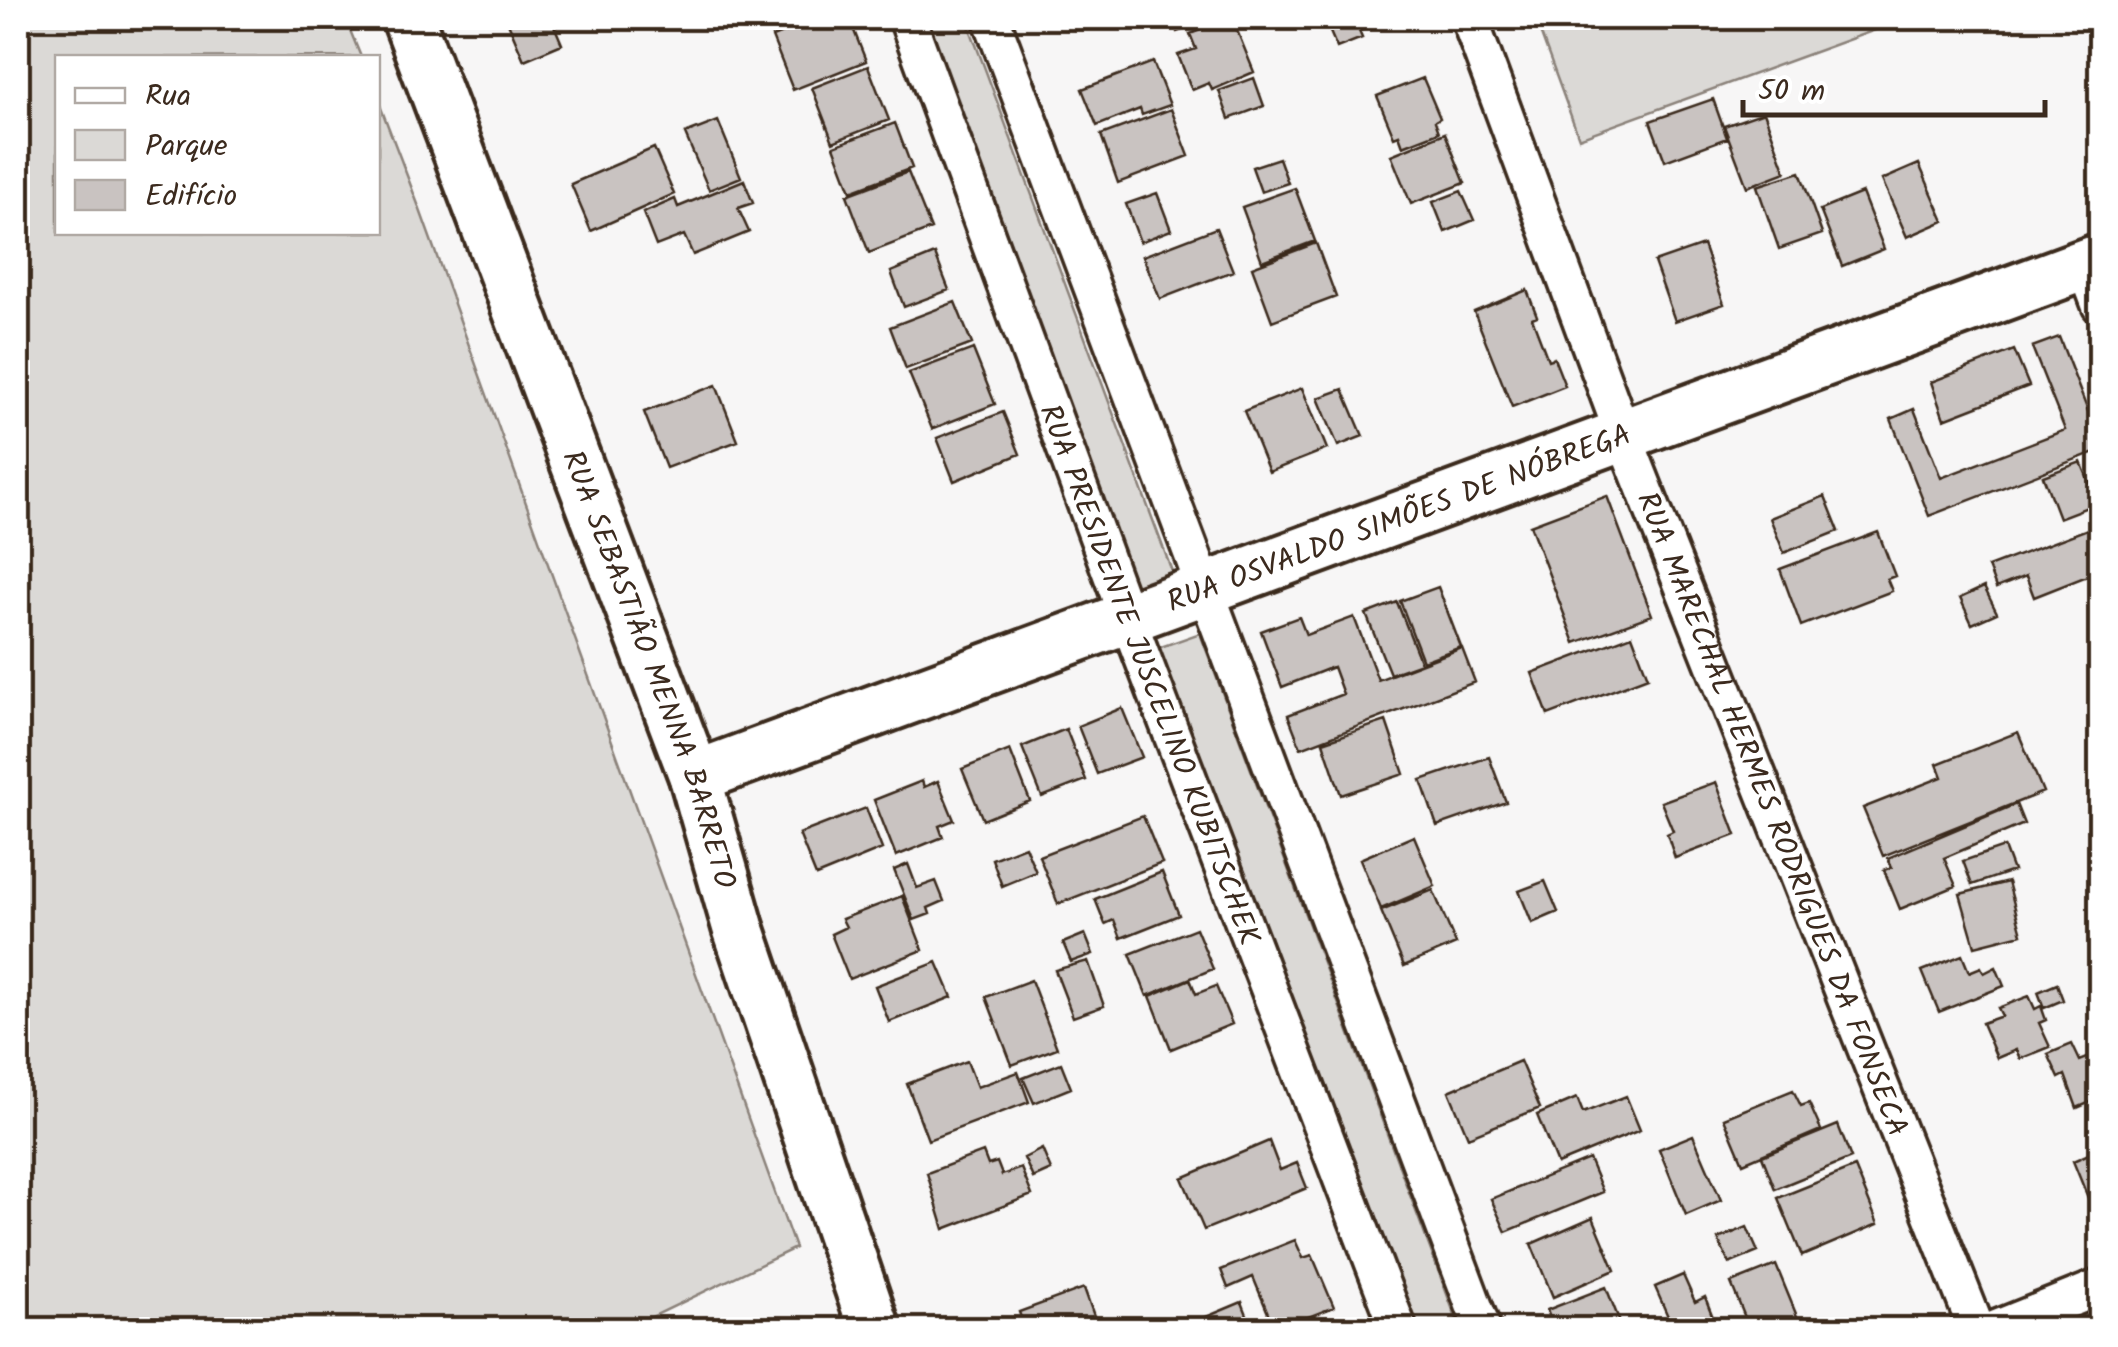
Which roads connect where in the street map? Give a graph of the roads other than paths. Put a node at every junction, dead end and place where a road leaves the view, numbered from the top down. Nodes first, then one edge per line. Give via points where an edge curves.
1 (408, 18) edge
2 (907, 18) edge
3 (991, 18) edge
4 (1468, 18) edge
5 (2095, 276) edge
6 (1624, 437) junction
7 (1203, 589) junction
8 (1127, 617) junction
9 (695, 777) junction
10 (2100, 1288) edge
11 (874, 1330) edge
12 (1400, 1330) edge
13 (1483, 1330) edge
14 (1976, 1330) edge
15 (1993, 1330) edge

1 - 9 main road, RUA SEBASTIÃO MENNA BARRETO
2 - 8 street, RUA PRESIDENTE JUSCELINO KUBITSCHEK
3 - 7 street
4 - 6 street, RUA MARECHAL HERMES RODRIGUES DA FONSECA
5 - 6 main road, RUA OSVALDO SIMÕES DE NÓBREGA
6 - 7 main road, RUA OSVALDO SIMÕES DE NÓBREGA
6 - 14 street, RUA MARECHAL HERMES RODRIGUES DA FONSECA
7 - 8 main road, RUA OSVALDO SIMÕES DE NÓBREGA
7 - 13 street
8 - 9 main road, RUA OSVALDO SIMÕES DE NÓBREGA
8 - 12 street, RUA PRESIDENTE JUSCELINO KUBITSCHEK
9 - 11 main road, RUA SEBASTIÃO MENNA BARRETO
10 - 15 street

